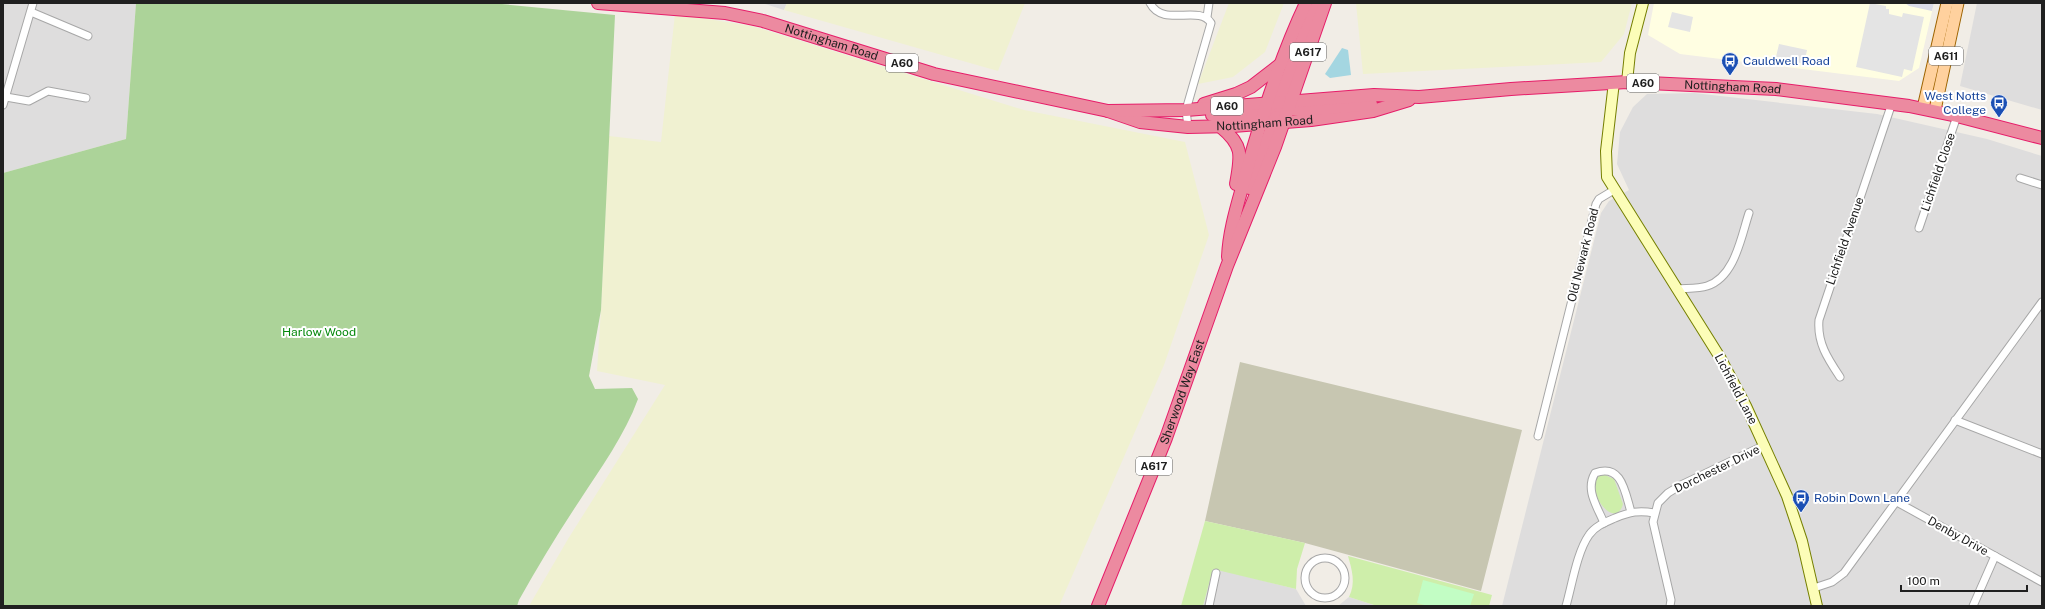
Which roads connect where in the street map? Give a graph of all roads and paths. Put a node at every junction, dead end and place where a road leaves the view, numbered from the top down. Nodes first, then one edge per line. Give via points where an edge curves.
1 (33, 3) edge
2 (598, 3) edge
3 (1150, 3) edge
4 (1209, 3) edge
5 (1306, 3) edge
6 (1320, 3) edge
7 (1325, 3) edge
8 (1643, 3) edge
9 (1947, 3) edge
10 (1958, 3) edge
11 (31, 12) junction
12 (1207, 17) junction
13 (88, 36) dead end
14 (1282, 63) junction
15 (1614, 82) junction
16 (1627, 82) junction
17 (6, 97) junction
18 (1419, 97) junction
19 (86, 98) dead end
20 (1892, 103) junction
21 (3, 105) edge
22 (1929, 109) junction
23 (1186, 110) junction
24 (1108, 111) junction
25 (1276, 112) junction
26 (1957, 116) junction
27 (1188, 127) junction
28 (1221, 127) junction
29 (2042, 138) edge
30 (2020, 178) dead end
31 (2042, 185) edge
32 (1614, 190) junction
33 (1236, 209) junction
34 (1749, 213) dead end
35 (1919, 228) dead end
36 (1227, 266) junction
37 (1676, 289) junction
38 (2042, 302) edge
39 (2033, 313) junction
40 (2042, 316) edge
41 (1840, 377) dead end
42 (1955, 420) junction
43 (1538, 436) dead end
44 (1765, 445) junction
45 (2042, 454) edge
46 (1895, 501) junction
47 (1632, 512) junction
48 (1654, 513) junction
49 (1604, 522) junction
50 (1995, 556) junction
51 (1216, 573) dead end
52 (2042, 582) edge
53 (1814, 588) junction
54 (1321, 598) junction
55 (1098, 606) edge
56 (1209, 606) edge
57 (1319, 606) edge
58 (1566, 606) edge
59 (1670, 606) edge
60 (1818, 606) edge
61 (1973, 606) edge

1 - 11 street
2 - 24 highway, Nottingham Road / A60 via 740,16 865,51 934,74
3 - 12 street via 1154,10 1161,13 1178,16 1200,14
4 - 12 street
5 - 14 highway, A617
6 - 25 highway via 1313,12
7 - 25 highway, A617
8 - 16 street via 1630,54
9 - 22 main road, A611
10 - 22 main road, A611
11 - 13 street
11 - 17 street
12 - 23 street via 1210,23
14 - 23 highway via 1251,87
14 - 25 highway, A617
15 - 16 highway, Nottingham Road / A60
15 - 18 highway, Nottingham Road / A60
15 - 32 street via 1605,162 1607,177
16 - 20 highway, Nottingham Road / A60 via 1776,89
17 - 19 street via 29,101 48,91
17 - 21 street
18 - 25 highway, Nottingham Road / A60 via 1374,94
18 - 25 highway, Nottingham Road / A60 via 1373,111 1311,120
20 - 22 highway, Nottingham Road / A60
20 - 41 street, Lichfield Avenue via 1819,320 1821,346
22 - 26 highway, Nottingham Road / A60
23 - 24 highway, Nottingham Road / A60
23 - 25 highway, Nottingham Road / A60
23 - 27 street
24 - 27 highway, Nottingham Road / A60 via 1140,122
25 - 28 highway, Nottingham Road / A60
25 - 33 highway via 1248,190
25 - 36 highway, Sherwood Way East / A617 via 1256,196
26 - 29 highway, Nottingham Road / A60
26 - 35 street, Lichfield Close
27 - 28 highway, Nottingham Road / A60
28 - 33 highway via 1239,146 1235,186
30 - 31 street
32 - 37 street, Lichfield Lane
32 - 43 street, Old Newark Road via 1599,199 1596,204
33 - 36 highway, Sherwood Way East / A617 via 1229,239
34 - 37 street via 1734,257 1722,278 1707,286
36 - 55 highway, Sherwood Way East / A617 via 1166,438
37 - 44 street, Lichfield Lane via 1721,359
38 - 39 street
39 - 40 street
39 - 42 street
42 - 45 street
42 - 46 street
44 - 48 street, Dorchester Drive via 1668,493 1658,503
44 - 53 street, Lichfield Lane via 1787,496
46 - 50 street, Denby Drive
46 - 53 street via 1838,579
47 - 48 street
47 - 49 street
47 - 49 street via 1619,477 1611,471 1595,473 1590,490
48 - 59 street via 1653,522 1671,600
49 - 58 street via 1590,534 1582,551
50 - 52 street, Denby Drive
50 - 61 street
51 - 56 street
53 - 60 street, Lichfield Lane
54 - 54 street via 1315,596 1308,588 1306,574 1315,561 1330,559 1342,569 1344,584 1334,596
54 - 57 street

